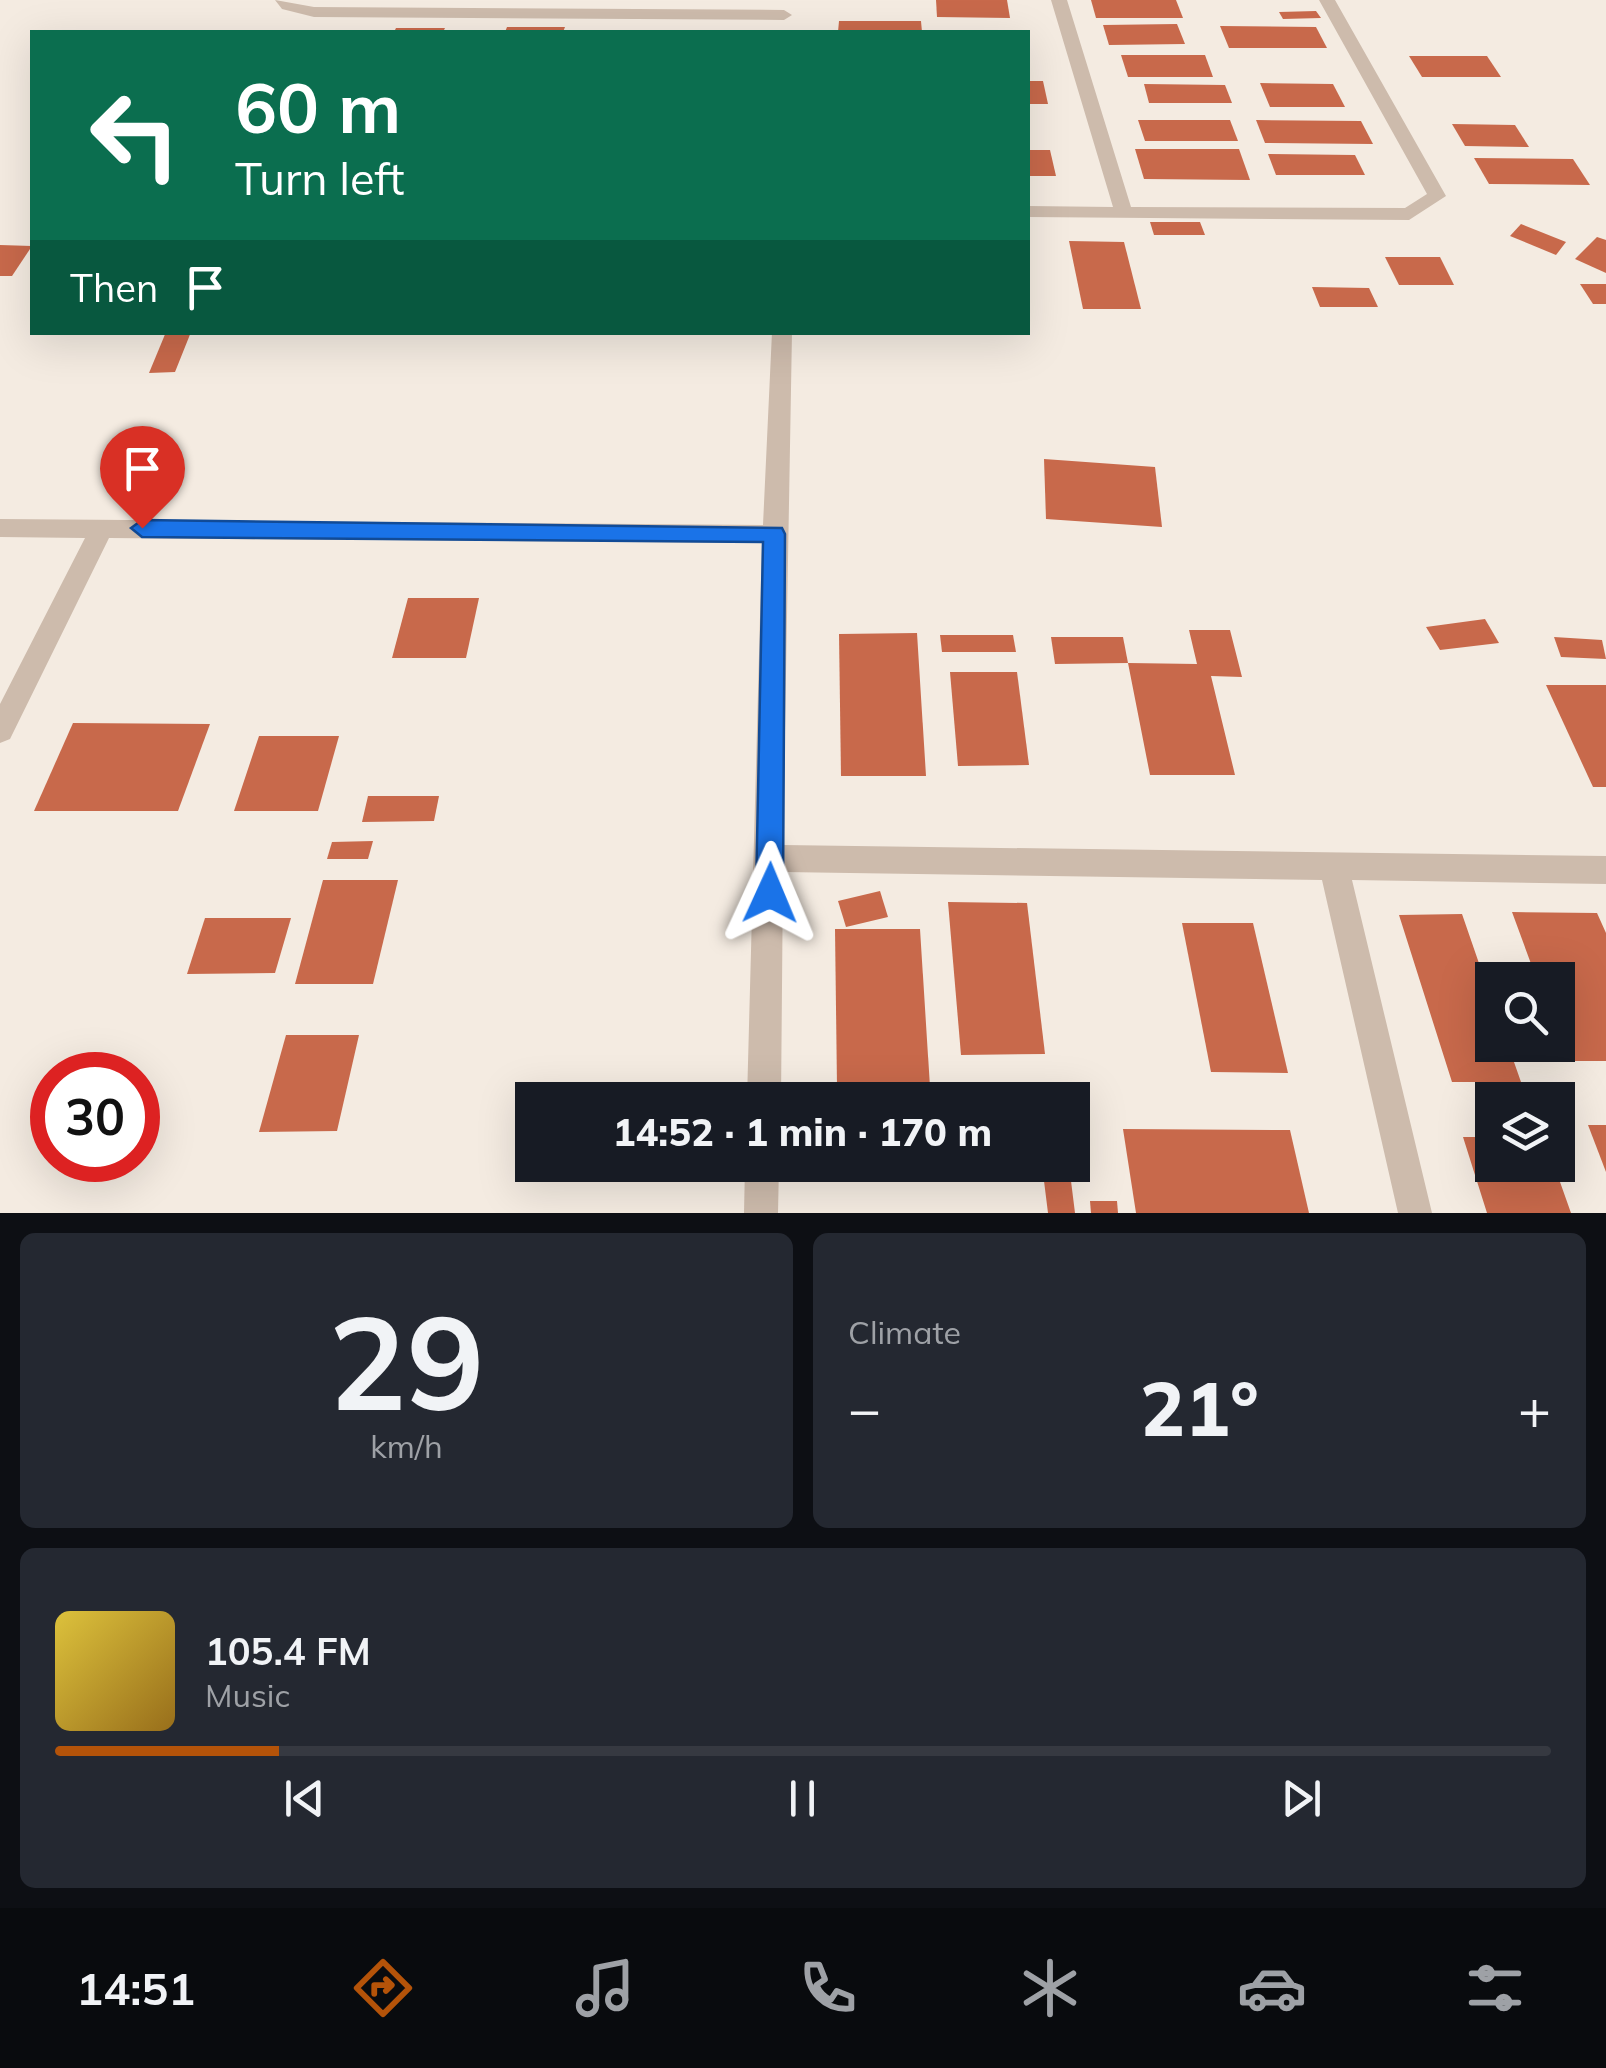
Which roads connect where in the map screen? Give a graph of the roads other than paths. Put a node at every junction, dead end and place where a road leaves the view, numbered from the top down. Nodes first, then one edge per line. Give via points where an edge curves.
1 (283, 0) edge
2 (1060, 0) edge
3 (1328, 0) edge
4 (505, 6) edge
5 (784, 16) edge
6 (1122, 211) junction
7 (1030, 212) edge
8 (782, 335) edge
9 (0, 528) edge
10 (102, 528) junction
11 (774, 534) junction
12 (0, 732) edge
13 (771, 858) junction
14 (1334, 866) junction
15 (1606, 870) edge
16 (765, 1082) edge
17 (762, 1182) edge
18 (761, 1213) edge
19 (1415, 1213) edge

1 - 4 street via 314,12
2 - 6 street
3 - 6 street via 1437,196 1409,214
4 - 5 street
6 - 7 street
8 - 11 street
9 - 10 street
10 - 11 street
10 - 12 street
11 - 13 street
13 - 14 street
13 - 16 street
14 - 15 street
14 - 19 street
17 - 18 street

